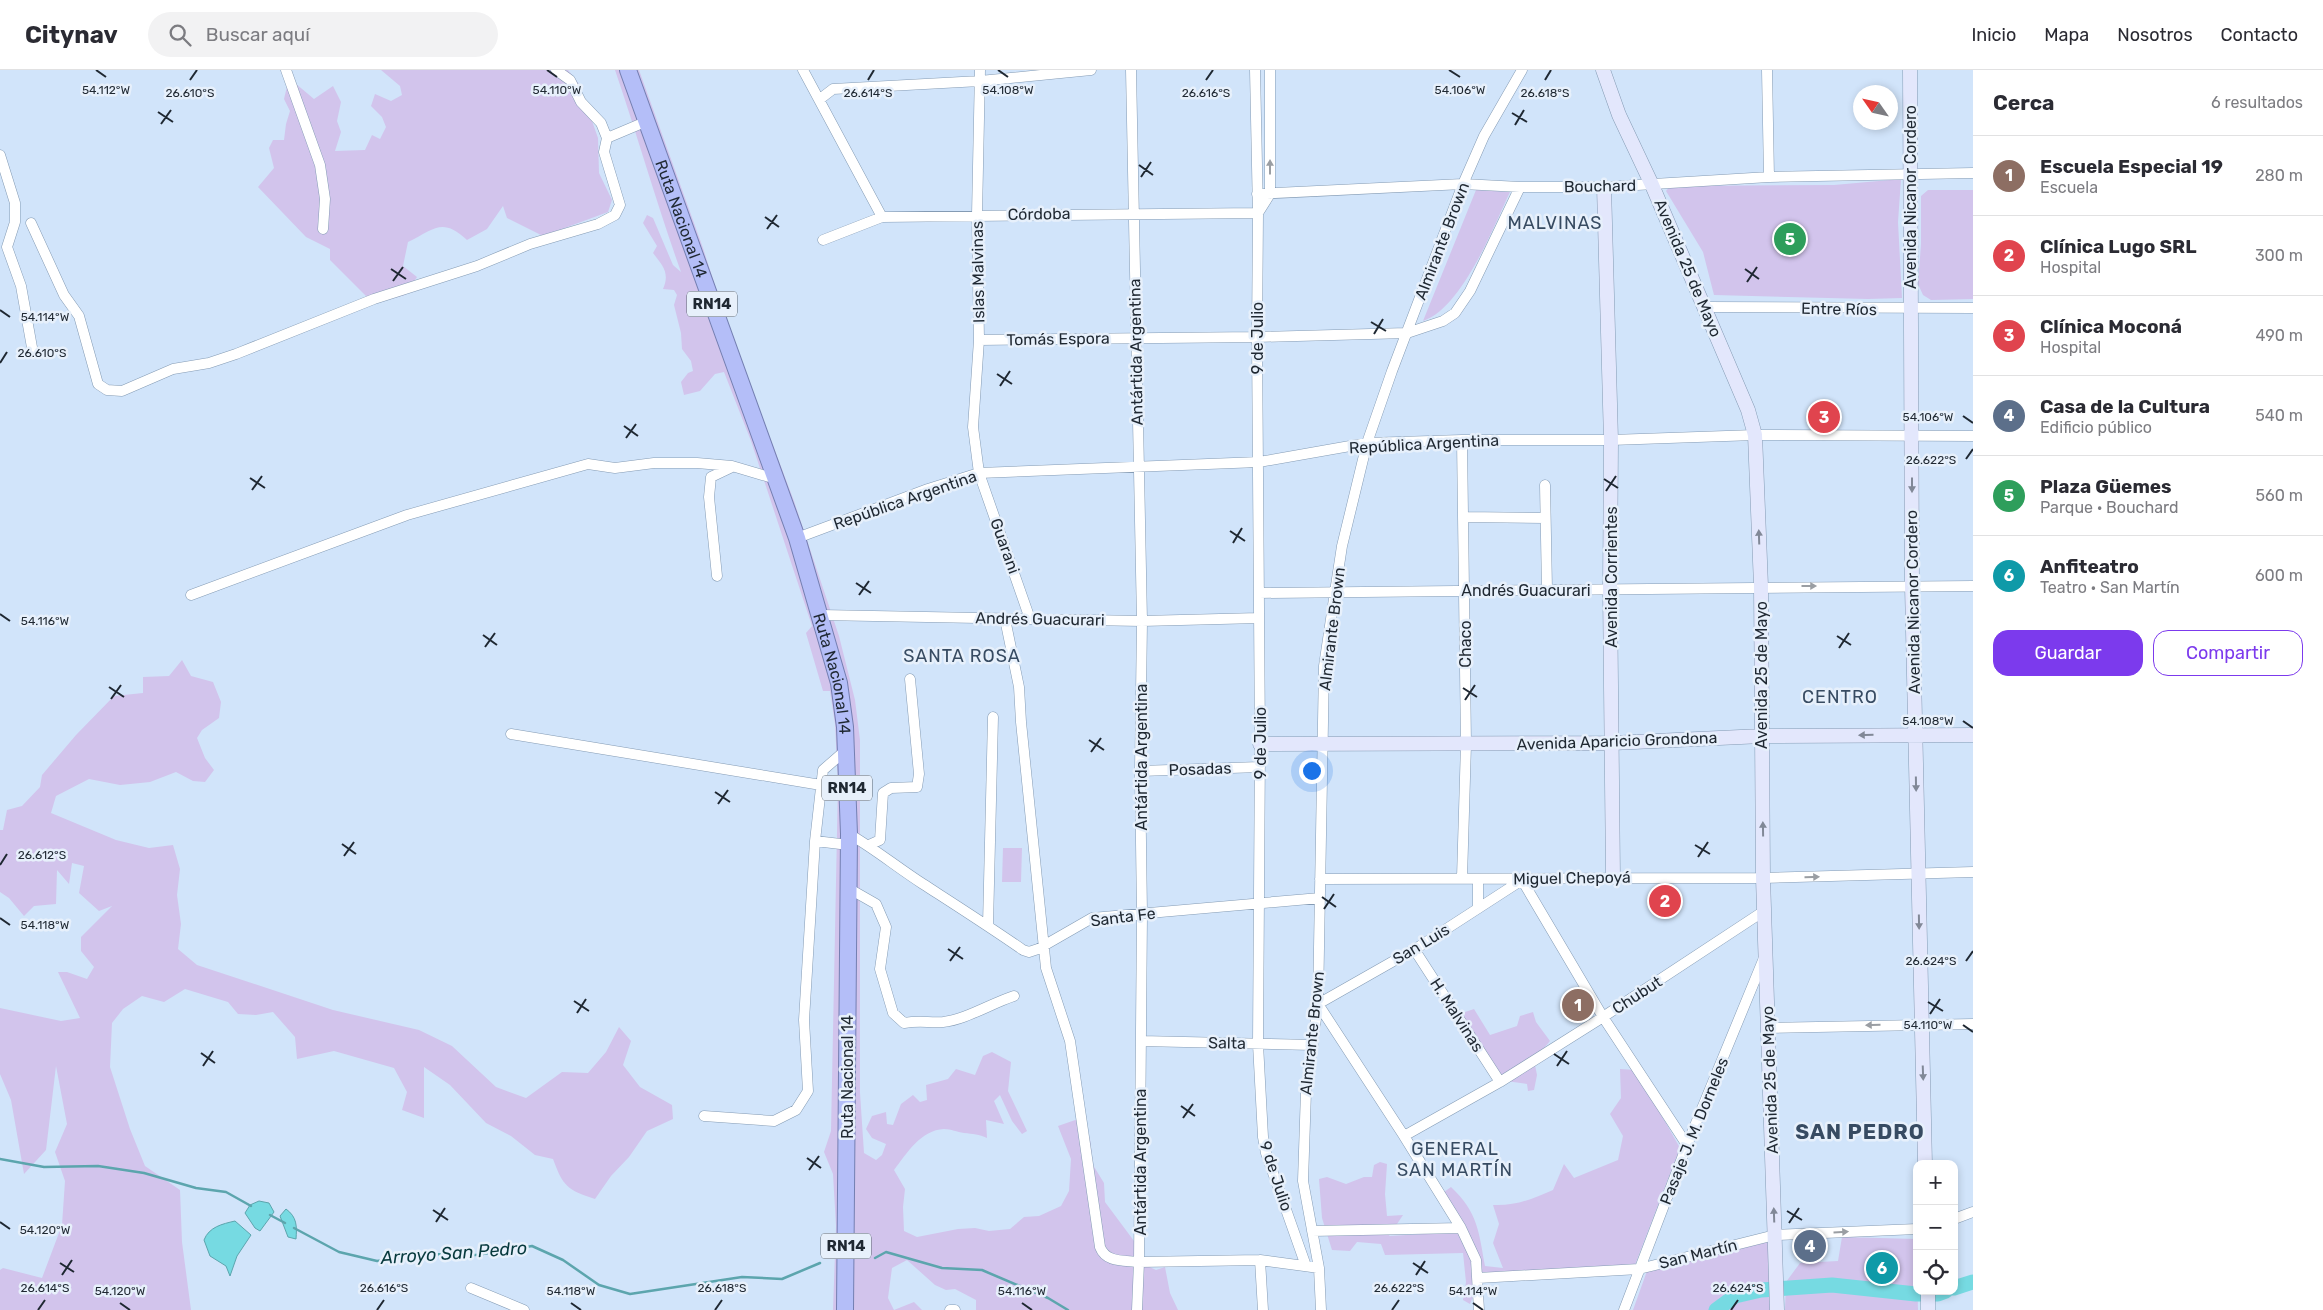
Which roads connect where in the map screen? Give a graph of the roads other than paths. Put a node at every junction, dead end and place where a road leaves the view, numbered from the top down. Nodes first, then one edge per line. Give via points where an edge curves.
1 (286, 70) edge
2 (628, 70) edge
3 (803, 70) edge
4 (980, 70) edge
5 (1091, 70) edge
6 (1131, 70) edge
7 (1255, 70) edge
8 (1270, 70) edge
9 (1522, 70) edge
10 (1603, 70) edge
11 (1767, 70) edge
12 (1910, 70) edge
13 (560, 71) edge
14 (980, 81) junction
15 (810, 82) junction
16 (833, 89) junction
17 (820, 99) junction
18 (645, 122) junction
19 (607, 138) junction
20 (0, 155) edge
21 (1973, 173) edge
22 (1910, 174) junction
23 (1769, 177) junction
24 (1464, 184) junction
25 (1652, 185) junction
26 (1520, 187) junction
27 (1604, 187) junction
28 (1257, 194) junction
29 (1270, 194) junction
30 (1258, 212) junction
31 (1134, 213) junction
32 (977, 215) junction
33 (882, 217) junction
34 (31, 223) dead end
35 (323, 229) dead end
36 (824, 240) dead end
37 (1705, 307) junction
38 (1973, 308) edge
39 (1910, 309) junction
40 (1407, 333) junction
41 (1257, 337) junction
42 (1136, 338) junction
43 (978, 340) junction
44 (33, 353) dead end
45 (1755, 435) junction
46 (1973, 436) edge
47 (1912, 437) junction
48 (1462, 440) junction
49 (1611, 440) junction
50 (1368, 444) junction
51 (1259, 462) junction
52 (732, 466) junction
53 (1137, 468) junction
54 (979, 474) junction
55 (776, 479) junction
56 (1545, 485) dead end
57 (1464, 517) junction
58 (1545, 518) junction
59 (797, 538) junction
60 (717, 576) dead end
61 (1761, 586) junction
62 (1912, 586) junction
63 (1973, 586) edge
64 (1465, 590) junction
65 (1547, 590) junction
66 (1610, 590) junction
67 (1335, 592) junction
68 (1259, 593) junction
69 (192, 595) dead end
70 (821, 615) junction
71 (1259, 618) junction
72 (1005, 619) junction
73 (1030, 619) junction
74 (1142, 621) junction
75 (910, 679) dead end
76 (993, 717) dead end
77 (511, 734) dead end
78 (1915, 735) junction
79 (1973, 735) edge
80 (1762, 736) junction
81 (1612, 743) junction
82 (1260, 744) junction
83 (1322, 744) junction
84 (1466, 744) junction
85 (846, 750) junction
86 (1260, 766) junction
87 (1140, 771) junction
88 (821, 785) junction
89 (849, 840) junction
90 (815, 841) junction
91 (869, 845) junction
92 (1973, 872) edge
93 (1918, 873) junction
94 (1613, 877) junction
95 (1462, 878) junction
96 (1764, 878) junction
97 (1478, 879) junction
98 (1320, 880) junction
99 (1522, 880) junction
100 (848, 888) junction
101 (1320, 898) junction
102 (1258, 904) junction
103 (1478, 908) junction
104 (1764, 911) junction
105 (1142, 914) junction
106 (988, 925) junction
107 (1044, 946) junction
108 (1414, 949) junction
109 (1766, 952) junction
110 (1014, 996) dead end
111 (1318, 1004) junction
112 (1603, 1017) junction
113 (1922, 1024) junction
114 (1973, 1024) edge
115 (1768, 1028) junction
116 (1141, 1041) junction
117 (1258, 1044) junction
118 (1313, 1045) junction
119 (1500, 1082) junction
120 (704, 1116) dead end
121 (1404, 1136) junction
122 (1687, 1145) junction
123 (1925, 1160) edge
124 (1973, 1212) edge
125 (1958, 1218) edge
126 (1461, 1228) junction
127 (1913, 1229) edge
128 (1312, 1231) junction
129 (1775, 1235) junction
130 (1260, 1260) junction
131 (1138, 1262) junction
132 (1306, 1266) junction
133 (1319, 1268) junction
134 (1639, 1269) junction
135 (1478, 1278) junction
136 (471, 1288) dead end
137 (1778, 1304) edge
138 (524, 1310) edge
139 (845, 1310) edge
140 (950, 1310) edge
141 (955, 1310) edge
142 (1137, 1310) edge
143 (1263, 1310) edge
144 (1321, 1310) edge
145 (1479, 1310) edge
146 (1624, 1310) edge

1 - 35 street via 320,165 325,199
2 - 18 highway, Ruta Nacional 14 / RN14
3 - 15 street
4 - 14 street, Islas Malvinas
5 - 14 street
6 - 31 street, Antártida Argentina
7 - 28 street, 9 de Julio
29 -> 8 street
9 - 24 street, Almirante Brown via 1484,136
10 - 25 main road, Avenida 25 de Mayo via 1619,115
11 - 23 street
12 - 22 main road, Avenida Nicanor Cordero
13 - 19 street via 570,80 581,102 601,123
14 - 16 street
14 - 32 street, Islas Malvinas
15 - 16 street
15 - 17 street
16 - 17 street
17 - 33 street
18 - 19 street
18 - 55 highway, Ruta Nacional 14 / RN14
19 - 34 street via 605,158 620,205 615,215 598,224 530,244 477,266 374,299 236,354 209,363 173,369 122,391 107,390 98,384 79,316 64,295
20 - 44 street via 15,203 15,222 7,247 21,286
21 - 22 street, Bouchard
22 - 23 street, Bouchard
22 - 39 main road, Avenida Nicanor Cordero
23 - 25 street, Bouchard
24 - 26 street, Bouchard
24 - 29 street, Bouchard
24 - 40 street, Almirante Brown
25 - 27 street, Bouchard
25 - 37 main road, Avenida 25 de Mayo
26 - 27 street, Bouchard
26 - 40 street, Tomás Espora via 1470,291 1455,313 1443,321
27 - 49 main road, Avenida Corrientes
28 - 29 street, Bouchard
28 - 30 street, 9 de Julio
29 - 30 street
30 - 31 street, Córdoba
30 - 41 street, 9 de Julio
31 - 32 street, Córdoba
31 - 42 street, Antártida Argentina
32 - 33 street, Córdoba
32 - 43 street, Islas Malvinas
33 - 36 street, Córdoba
37 - 39 street, Entre Ríos
37 - 45 main road, Avenida 25 de Mayo via 1748,410
38 - 39 street, Entre Ríos
39 - 47 main road, Avenida Nicanor Cordero
40 - 41 street, Tomás Espora
40 - 50 street, Almirante Brown
41 - 42 street, Tomás Espora
41 - 51 street, 9 de Julio
42 - 43 street, Tomás Espora
42 - 53 street, Antártida Argentina
43 - 54 street, Islas Malvinas via 973,427
45 - 47 street, República Argentina
45 - 49 street, República Argentina
61 -> 45 main road, Avenida 25 de Mayo
46 - 47 street, República Argentina
47 -> 62 main road, Avenida Nicanor Cordero
48 - 49 street, República Argentina
48 - 50 street, República Argentina
48 - 57 street, Chaco
49 - 66 main road, Avenida Corrientes
50 - 51 street, República Argentina
50 - 67 street, Almirante Brown via 1342,546
51 - 53 street, República Argentina
51 - 68 street, 9 de Julio
52 - 55 street
52 - 60 street via 711,477 709,497
52 - 69 street via 654,463 615,468 588,464 408,515
53 - 54 street, República Argentina
53 - 74 street, Antártida Argentina
54 - 59 street, República Argentina via 928,489
54 - 73 street, Guarani
55 - 59 highway, Ruta Nacional 14 / RN14
56 - 58 street
57 - 58 street
57 - 64 street, Chaco
58 - 65 street
59 - 70 highway, Ruta Nacional 14 / RN14
61 -> 62 street, Andrés Guacurari
61 - 66 street, Andrés Guacurari
61 - 80 main road, Avenida 25 de Mayo
62 - 63 street, Andrés Guacurari
62 - 78 main road, Avenida Nicanor Cordero
64 - 65 street, Andrés Guacurari
64 - 67 street, Andrés Guacurari
64 - 84 street, Chaco
65 - 66 street, Andrés Guacurari
66 - 81 main road, Avenida Corrientes
67 - 68 street, Andrés Guacurari
67 - 83 street, Almirante Brown via 1324,666
68 - 71 street, 9 de Julio
70 - 72 street, Andrés Guacurari
70 - 85 highway, Ruta Nacional 14 / RN14 via 843,705
71 - 74 street, Andrés Guacurari
71 - 82 street, 9 de Julio
72 - 73 street, Andrés Guacurari
72 - 107 street via 1020,687
73 - 74 street, Andrés Guacurari
74 - 87 street, Antártida Argentina
75 - 91 street via 919,774 917,787 891,788 883,793 880,840
76 - 106 street
77 - 88 street
78 - 79 main road, Avenida Aparicio Grondona
78 -> 80 main road, Avenida Aparicio Grondona
78 -> 93 main road, Avenida Nicanor Cordero
80 - 81 main road, Avenida Aparicio Grondona
96 -> 80 main road, Avenida 25 de Mayo
81 - 84 main road, Avenida Aparicio Grondona
81 - 94 main road, Avenida Corrientes
82 - 83 main road, Avenida Aparicio Grondona
82 - 86 street, 9 de Julio
83 - 84 main road, Avenida Aparicio Grondona
83 - 98 street, Almirante Brown
84 - 95 street, Chaco
85 - 88 street via 822,770
85 - 89 highway, Ruta Nacional 14 / RN14
86 - 87 street, Posadas
86 - 102 street, 9 de Julio
87 - 105 street, Antártida Argentina
88 - 90 street
89 - 90 street
89 - 91 street, Santa Fe
89 - 100 highway, Ruta Nacional 14 / RN14
90 - 120 street via 804,1020 808,1091 796,1110 774,1121
91 - 106 street, Santa Fe
92 - 93 street, Miguel Chepoyá
96 -> 93 street, Miguel Chepoyá
93 -> 113 main road, Avenida Nicanor Cordero
94 - 96 street, Miguel Chepoyá
94 - 99 street, Miguel Chepoyá
95 - 97 street, Miguel Chepoyá
95 - 98 street, Miguel Chepoyá
96 - 104 main road, Avenida 25 de Mayo
97 - 99 street, Miguel Chepoyá
97 - 103 street
98 - 101 street, Almirante Brown
99 - 103 street, San Luis
99 - 112 street
100 - 110 street via 876,904 886,927 880,969 894,1013 904,1023 920,1020 944,1022 973,1014 989,1004
100 - 139 highway, Ruta Nacional 14 / RN14
101 - 102 street, Santa Fe
101 - 111 street, Almirante Brown
102 - 105 street, Santa Fe
102 - 117 street, 9 de Julio
103 - 108 street, San Luis
104 - 109 main road, Avenida 25 de Mayo
104 - 112 street, Chubut
105 - 107 street, Santa Fe via 1092,918
105 - 116 street, Antártida Argentina
106 - 107 street, Santa Fe via 1023,950 1029,952
107 - 131 street via 1046,968 1070,1041 1100,1248 1110,1259
108 - 111 street, San Luis
108 - 119 street, H. Malvinas
109 - 115 main road, Avenida 25 de Mayo
109 - 122 street, Pasaje J. M. Dorneles
111 - 118 street, Almirante Brown
111 - 121 street
112 - 119 street, Chubut
112 - 122 street
113 - 114 street
113 -> 115 street
113 -> 123 main road, Avenida Nicanor Cordero
129 -> 115 main road, Avenida 25 de Mayo
116 - 117 street, Salta
116 - 131 street, Antártida Argentina
117 - 118 street, Salta
117 - 132 street, 9 de Julio via 1266,1153
118 - 128 street, Almirante Brown via 1306,1091 1303,1181
119 - 121 street, Chubut
121 - 126 street
122 - 134 street, Pasaje J. M. Dorneles
124 - 125 street
126 - 128 street
126 - 135 street via 1476,1260
129 -> 127 street, San Martín
128 - 133 street, Almirante Brown
129 - 134 street, San Martín
129 - 137 main road, Avenida 25 de Mayo
130 - 131 street
130 - 132 street
130 - 143 street
131 - 142 street, Antártida Argentina
132 - 133 street
133 - 144 street, Almirante Brown
134 - 135 street, San Martín
134 - 146 street, Pasaje J. M. Dorneles
135 - 145 street
136 - 138 street
140 - 141 street

